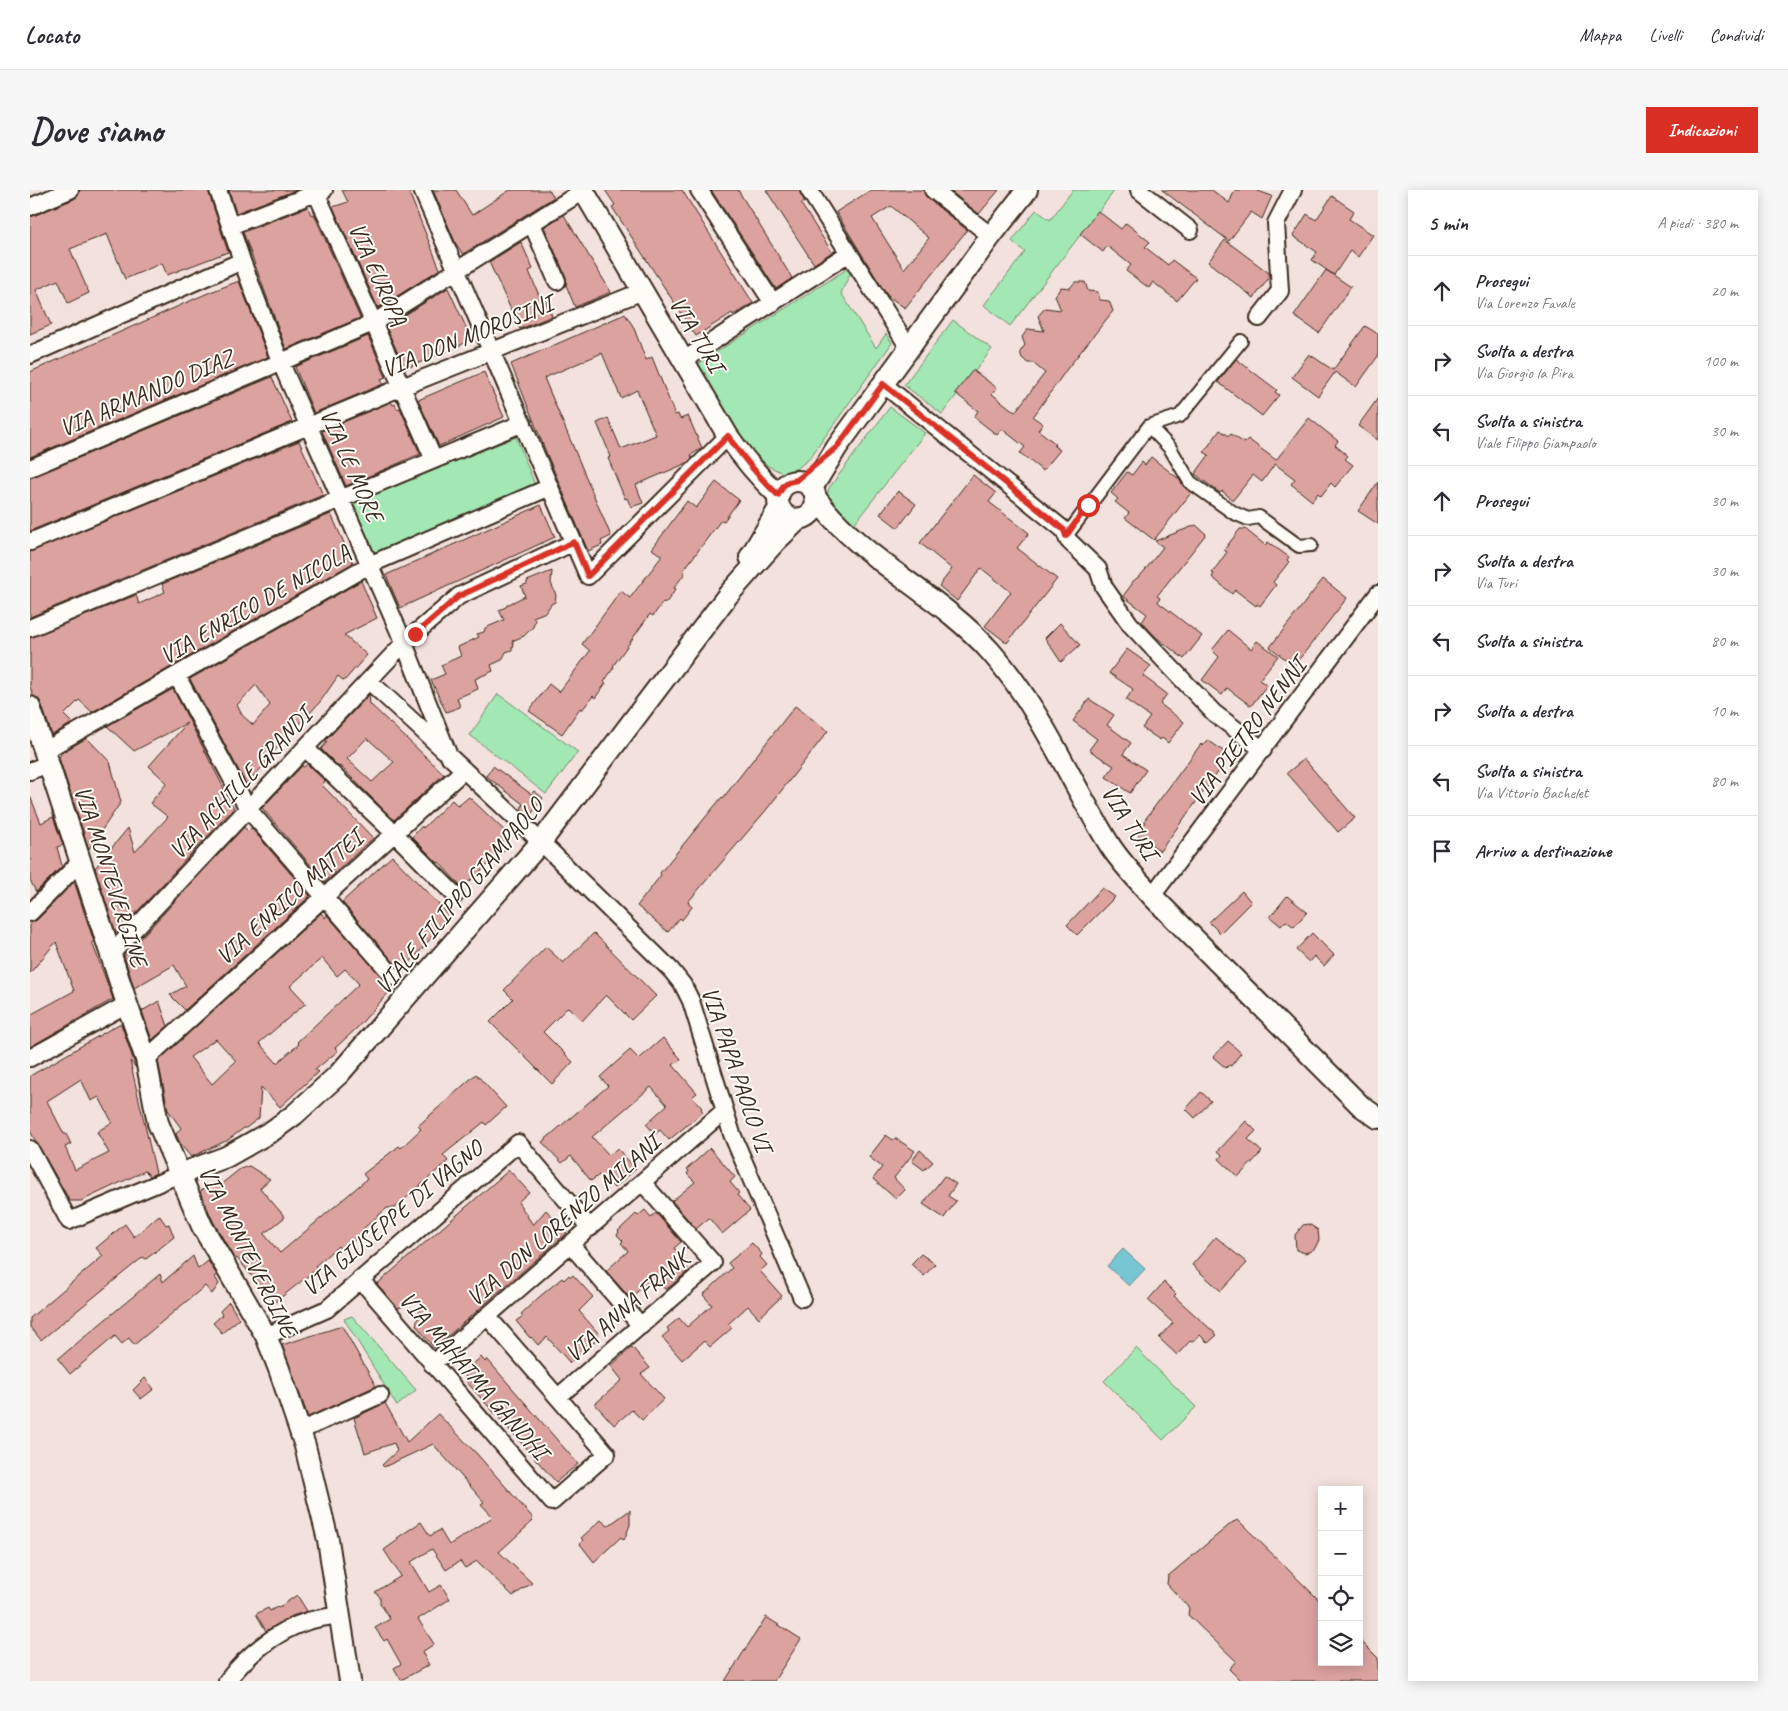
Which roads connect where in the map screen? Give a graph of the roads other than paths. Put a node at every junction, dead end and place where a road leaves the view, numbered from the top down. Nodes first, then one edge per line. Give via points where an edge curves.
1 (70, 190) edge
2 (218, 190) edge
3 (422, 190) edge
4 (583, 190) edge
5 (699, 190) edge
6 (809, 190) edge
7 (933, 190) edge
8 (1026, 190) edge
9 (1139, 190) edge
10 (1293, 190) edge
11 (319, 191) edge
12 (30, 207) edge
13 (532, 224) junction
14 (230, 226) junction
15 (1190, 230) dead end
16 (991, 236) junction
17 (849, 254) junction
18 (242, 261) junction
19 (457, 271) junction
20 (556, 281) dead end
21 (642, 291) junction
22 (773, 303) junction
23 (1259, 318) dead end
24 (373, 322) junction
25 (1241, 342) dead end
26 (909, 348) junction
27 (492, 352) junction
28 (30, 355) edge
29 (684, 360) junction
30 (280, 361) junction
31 (883, 384) junction
32 (402, 387) junction
33 (523, 423) junction
34 (309, 426) junction
35 (1149, 426) junction
36 (728, 436) junction
37 (434, 460) junction
38 (30, 468) edge
39 (550, 487) junction
40 (808, 488) junction
41 (341, 499) junction
42 (779, 501) junction
43 (803, 518) junction
44 (1066, 536) junction
45 (30, 542) edge
46 (574, 542) junction
47 (858, 544) junction
48 (1311, 545) dead end
49 (370, 565) junction
50 (1378, 594) edge
51 (728, 595) junction
52 (30, 628) edge
53 (404, 644) junction
54 (177, 676) junction
55 (369, 681) junction
56 (30, 707) edge
57 (305, 748) junction
58 (1263, 750) junction
59 (449, 756) junction
60 (41, 762) edge
61 (464, 770) junction
62 (248, 809) junction
63 (394, 833) junction
64 (541, 842) junction
65 (80, 862) junction
66 (455, 895) dead end
67 (324, 896) junction
68 (1152, 896) junction
69 (30, 913) edge
70 (111, 954) junction
71 (394, 977) dead end
72 (127, 1004) junction
73 (30, 1058) edge
74 (146, 1059) junction
75 (724, 1111) junction
76 (1378, 1118) edge
77 (30, 1150) edge
78 (180, 1174) junction
79 (643, 1183) junction
80 (590, 1228) junction
81 (571, 1245) junction
82 (360, 1279) junction
83 (802, 1298) dead end
84 (487, 1316) junction
85 (641, 1326) junction
86 (266, 1336) junction
87 (432, 1364) junction
88 (380, 1395) dead end
89 (558, 1397) junction
90 (300, 1431) junction
91 (339, 1615) junction
92 (227, 1681) edge
93 (350, 1681) edge

1 - 12 street
2 - 14 street, VIA LE MORE
3 - 19 street
4 - 13 street, VIA ARMANDO DIAZ
4 - 21 street, VIA TURI
5 - 22 street
6 - 17 street
7 - 16 street
8 - 16 street
9 - 15 street
10 - 23 street via 1276,223 1280,290
11 - 14 street
11 - 24 street, VIA EUROPA
13 - 19 street, VIA ARMANDO DIAZ
13 - 20 street
14 - 18 street, VIA LE MORE
16 - 26 street
17 - 22 street
17 - 26 street
18 - 28 street
18 - 30 street, VIA LE MORE
19 - 24 street, VIA ARMANDO DIAZ
19 - 27 street
21 - 27 street, VIA DON MOROSINI
21 - 29 street, VIA TURI
22 - 29 street
24 - 30 street, VIA ARMANDO DIAZ
24 - 32 street, VIA EUROPA
25 - 35 street via 1180,416
26 - 31 street
27 - 32 street, VIA DON MOROSINI
27 - 33 street
29 - 36 street, VIA TURI
30 - 34 street, VIA LE MORE
30 - 38 street, VIA ARMANDO DIAZ
31 - 40 street
31 - 44 street via 1064,530
32 - 34 street, VIA DON MOROSINI
32 - 37 street, VIA EUROPA
33 - 37 street
33 - 39 street
34 - 41 street, VIA LE MORE
34 - 45 street, VIA DON MOROSINI
35 - 44 street
35 - 48 street via 1170,448 1190,482 1234,513 1248,519 1259,517 1299,546
36 - 42 street, VIA TURI
36 - 46 street via 588,576
37 - 41 street
39 - 46 street
39 - 49 street, VIA ENRICO DE NICOLA
40 - 42 street via 788,482
40 - 43 street via 816,501
40 - 47 street
41 - 49 street, VIA LE MORE
41 - 52 street
42 - 43 street via 785,515
42 - 51 street, VIALE FILIPPO GIAMPAOLO
43 - 47 street
43 - 51 street, VIALE FILIPPO GIAMPAOLO via 776,541
44 - 58 street via 1098,569 1104,587 1130,624 1214,712
46 - 53 street, VIA ACHILLE GRANDI via 459,596
47 - 68 street, VIA TURI via 971,631 990,651 1031,707 1112,848
49 - 53 street, VIA LE MORE
49 - 54 street, VIA ENRICO DE NICOLA
50 - 58 street, VIA PIETRO NENNI
51 - 64 street, VIALE FILIPPO GIAMPAOLO
53 - 55 street, VIA ACHILLE GRANDI
53 - 59 street, VIA LE MORE
54 - 60 street, VIA ENRICO DE NICOLA
54 - 62 street
55 - 57 street, VIA ACHILLE GRANDI
55 - 59 street, VIA LE MORE
56 - 60 street, VIA MONTEVERGINE
57 - 62 street, VIA ACHILLE GRANDI
57 - 63 street
58 - 68 street, VIA PIETRO NENNI
59 - 61 street, VIA LE MORE
60 - 65 street, VIA MONTEVERGINE
61 - 63 street, VIA ENRICO MATTEI
61 - 64 street, VIA LE MORE
62 - 67 street
62 - 70 street, VIA ACHILLE GRANDI
63 - 66 street
63 - 67 street, VIA ENRICO MATTEI
64 - 75 street, VIA PAPA PAOLO VI via 683,985 691,1000
64 - 78 street, VIALE FILIPPO GIAMPAOLO via 362,1048 317,1095 248,1146
65 - 69 street
65 - 70 street, VIA MONTEVERGINE
67 - 71 street
67 - 74 street, VIA ENRICO MATTEI
68 - 76 street, VIA TURI via 1362,1106
70 - 72 street, VIA MONTEVERGINE
72 - 73 street
72 - 74 street, VIA MONTEVERGINE
74 - 78 street, VIA MONTEVERGINE via 158,1123
75 - 79 street, VIA DON LORENZO MILANI
75 - 83 street, VIA PAPA PAOLO VI
77 - 78 street via 69,1221
78 - 86 street, VIA MONTEVERGINE via 202,1226
79 - 80 street, VIA DON LORENZO MILANI
79 - 85 street, VIA ANNA FRANK via 713,1263
80 - 81 street, VIA DON LORENZO MILANI
80 - 82 street, VIA GIUSEPPE DI VAGNO via 518,1143
81 - 84 street, VIA DON LORENZO MILANI
81 - 85 street
82 - 86 street, VIA GIUSEPPE DI VAGNO via 327,1309
82 - 87 street, VIA MAHATMA GANDHI
84 - 87 street, VIA DON LORENZO MILANI
84 - 89 street
85 - 89 street, VIA ANNA FRANK
86 - 90 street, VIA MONTEVERGINE
87 - 89 street, VIA MAHATMA GANDHI via 552,1502 608,1454
88 - 90 street
90 - 91 street, VIA MONTEVERGINE via 322,1514
91 - 92 street via 308,1621 285,1632 249,1655
91 - 93 street, VIA MONTEVERGINE

